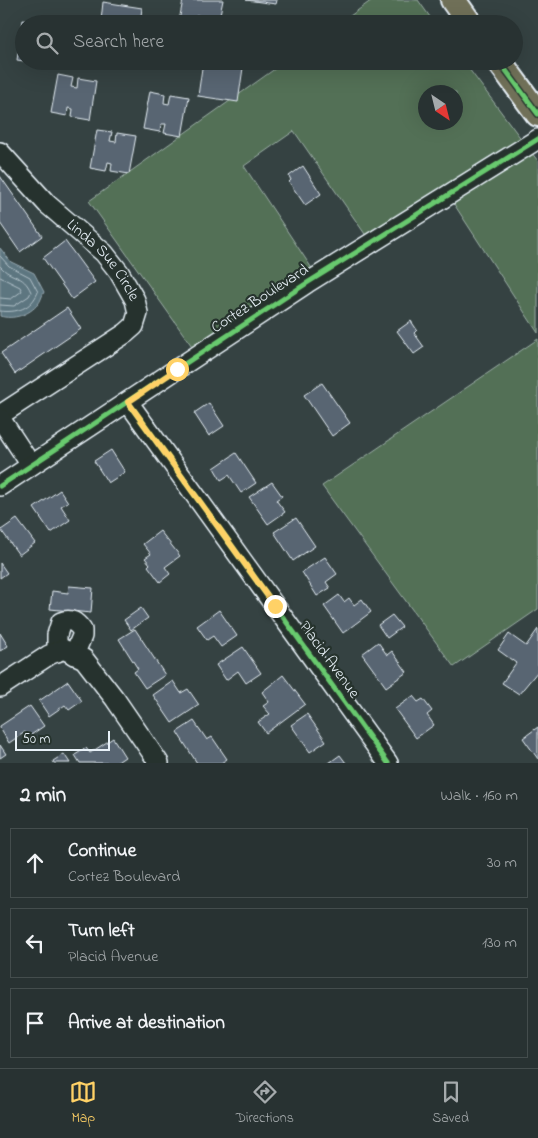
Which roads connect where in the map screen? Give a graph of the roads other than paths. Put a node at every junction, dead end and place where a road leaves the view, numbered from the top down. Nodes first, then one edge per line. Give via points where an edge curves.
1 (453, 0) edge
2 (464, 15) edge
3 (506, 70) edge
4 (538, 114) edge
5 (538, 139) edge
6 (0, 152) edge
7 (128, 402) junction
8 (0, 417) edge
9 (31, 465) junction
10 (0, 486) edge
11 (0, 687) edge
12 (160, 763) edge
13 (388, 763) edge

1 - 2 main road
3 - 4 main road
5 - 7 street, Cortez Boulevard via 307,282
6 - 8 street, Linda Sue Circle via 47,204 104,253 135,300 138,313 134,326 126,333
7 - 9 street, Cortez Boulevard
7 - 13 street, Placid Avenue
8 - 9 street, Linda Sue Circle
9 - 10 street, Cortez Boulevard
11 - 12 street via 49,655 66,653 84,659

